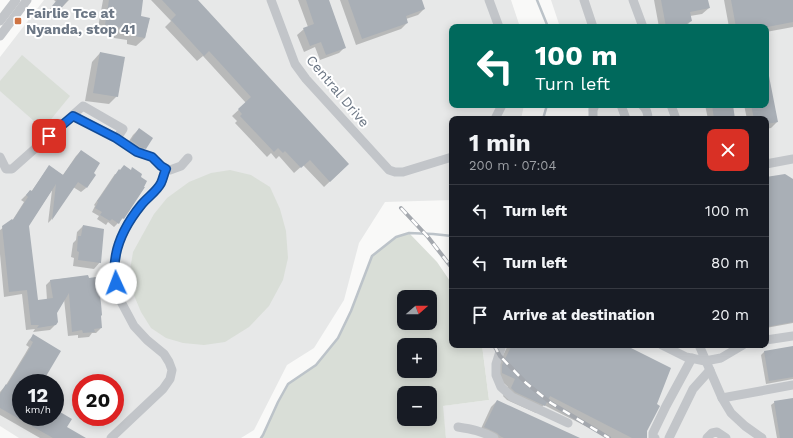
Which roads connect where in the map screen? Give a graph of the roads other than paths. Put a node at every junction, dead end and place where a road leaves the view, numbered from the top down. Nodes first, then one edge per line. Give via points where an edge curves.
1 (16, 0) edge
2 (27, 0) edge
3 (271, 0) edge
4 (489, 0) edge
5 (584, 0) edge
6 (633, 0) edge
7 (0, 21) edge
8 (498, 24) edge
9 (592, 24) edge
10 (642, 24) edge
11 (0, 36) edge
12 (73, 116) junction
13 (116, 138) junction
14 (0, 156) edge
15 (188, 158) dead end
16 (449, 158) edge
17 (793, 159) edge
18 (769, 163) edge
19 (166, 169) junction
20 (793, 336) edge
21 (769, 340) edge
22 (501, 348) edge
23 (668, 348) edge
24 (700, 348) edge
25 (738, 348) edge
26 (692, 358) junction
27 (705, 360) junction
28 (710, 370) junction
29 (793, 385) edge
30 (722, 398) junction
31 (568, 423) dead end
32 (458, 427) dead end
33 (751, 435) edge
34 (111, 438) edge
35 (494, 438) edge
36 (655, 438) edge
37 (669, 438) edge
38 (707, 438) edge
39 (726, 438) edge
40 (762, 438) edge

1 - 7 street
2 - 11 street
3 - 16 street, Central Drive via 296,64 306,79 389,170 403,172
4 - 8 street
5 - 9 street
6 - 10 street
12 - 13 street
12 - 13 street via 83,106 123,129
12 - 14 street via 12,169 6,168
13 - 19 street via 137,152 152,157
15 - 19 street via 181,166
17 - 18 street
19 - 34 street via 161,184 127,225 117,247 114,272 118,296 134,326 164,354 172,370 170,379 163,389
20 - 21 street
22 - 31 street via 496,364 496,375 501,387 512,397
23 - 26 street
24 - 27 street
25 - 27 street via 721,358
26 - 27 street
26 - 36 street via 653,433
27 - 28 street
28 - 30 street
28 - 37 street via 693,389
29 - 30 street
30 - 33 street via 731,413
32 - 35 street via 484,432
33 - 40 street
38 - 39 street via 717,432

